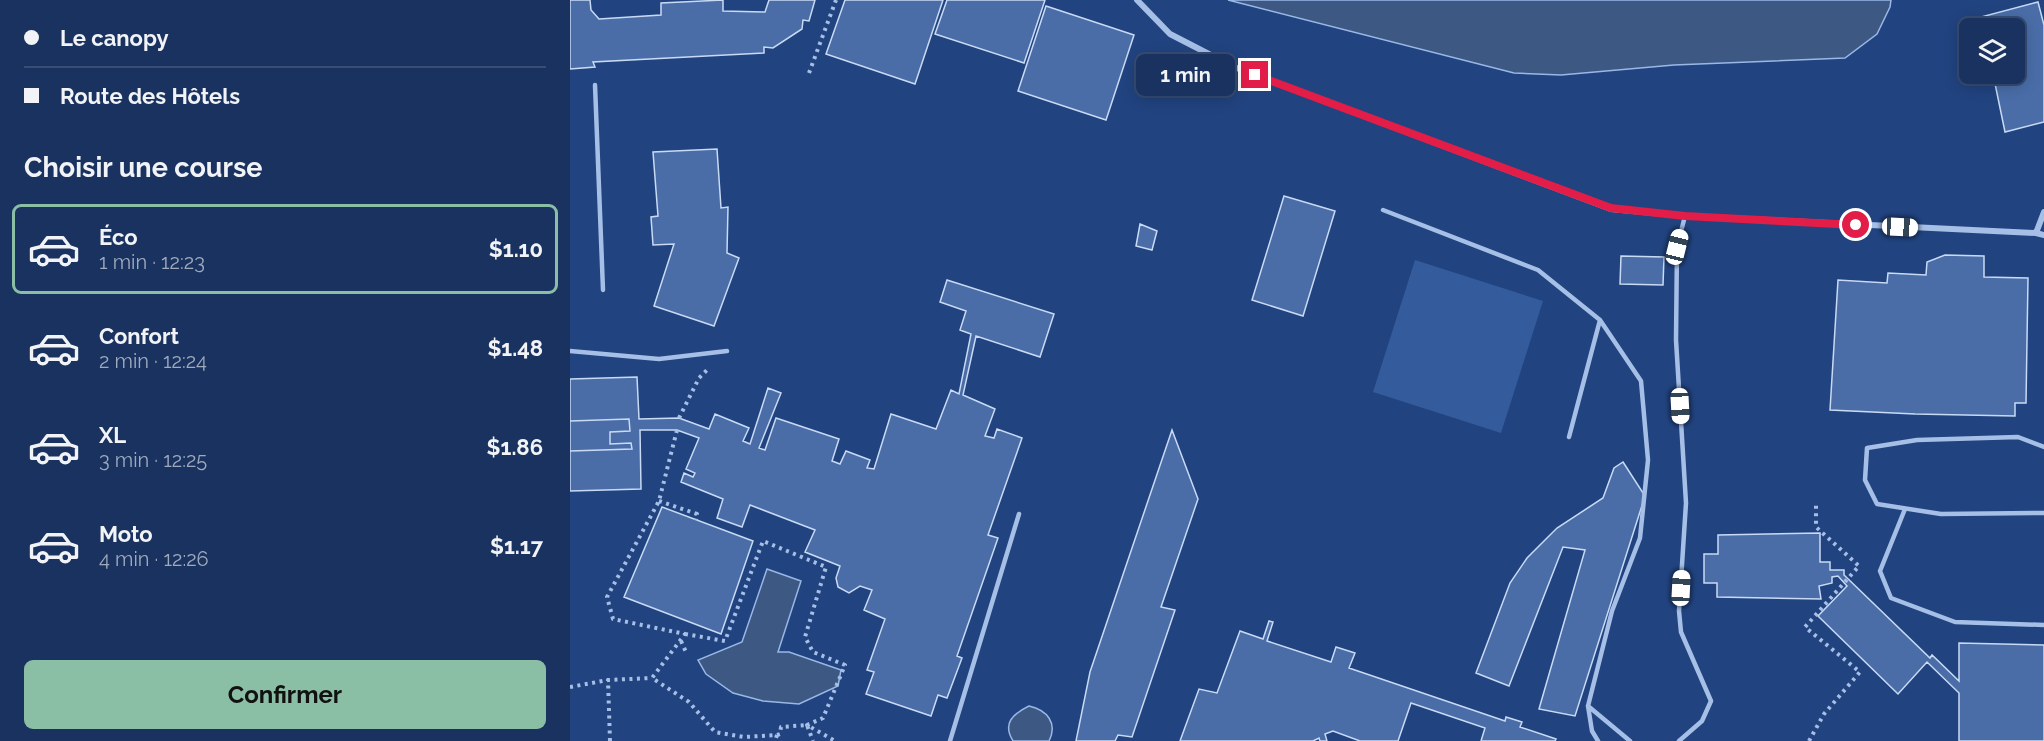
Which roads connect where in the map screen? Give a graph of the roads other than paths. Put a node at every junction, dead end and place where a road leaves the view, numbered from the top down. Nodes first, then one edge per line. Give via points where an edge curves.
1 (1137, 0) edge
2 (595, 85) dead end
3 (1383, 210) dead end
4 (2044, 213) edge
5 (1685, 216) junction
6 (2036, 233) junction
7 (2044, 235) edge
8 (603, 290) dead end
9 (1600, 320) junction
10 (570, 351) edge
11 (727, 351) road end
12 (1569, 436) dead end
13 (2044, 447) edge
14 (1905, 509) junction
15 (1019, 513) dead end
16 (2044, 513) edge
17 (2044, 625) edge
18 (1588, 706) junction
19 (950, 741) edge
20 (1598, 741) edge
21 (1630, 741) edge
22 (1679, 741) edge

1 - 5 street via 1170,34 1233,68 1611,208
2 - 8 lane
3 - 9 lane via 1538,270
4 - 6 street
5 - 6 street
5 - 22 lane via 1677,247 1676,340 1686,503 1679,611 1681,632 1711,701 1702,721
6 - 7 street
9 - 12 lane
9 - 18 lane via 1641,381 1648,460 1640,537 1612,611
10 - 11 lane via 659,359
13 - 14 lane via 2018,437 1917,440 1867,448 1865,480 1877,504
14 - 16 lane via 1941,514
14 - 17 lane via 1880,571 1891,598 1955,622
15 - 19 lane
18 - 20 lane via 1592,731
18 - 21 lane

